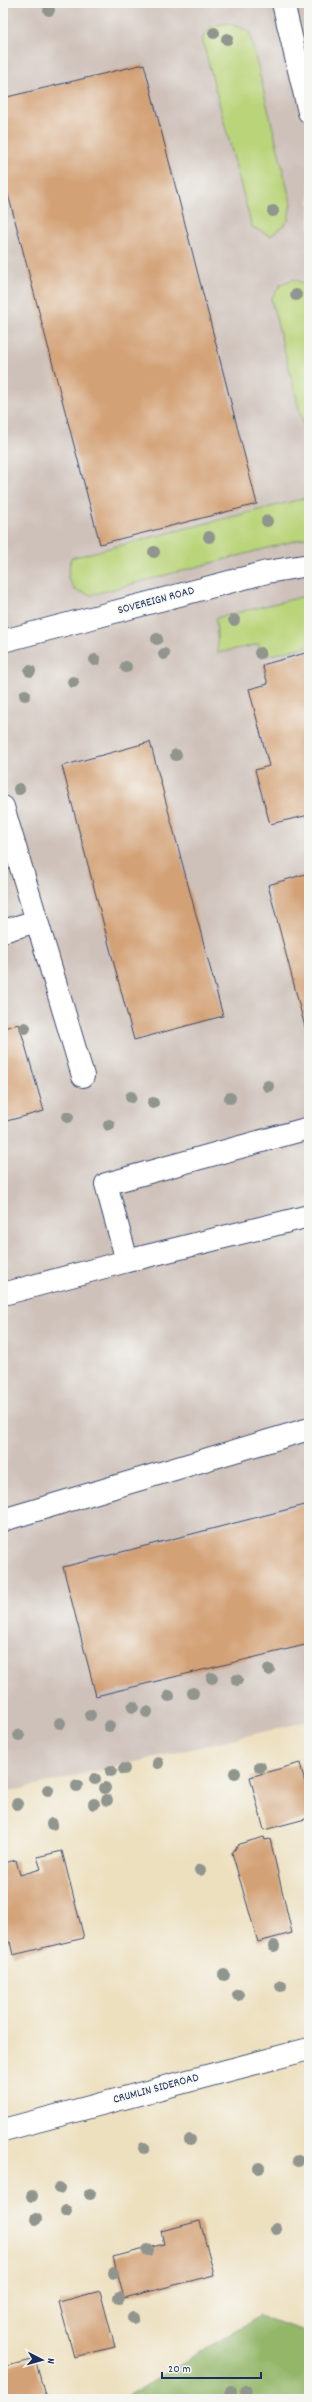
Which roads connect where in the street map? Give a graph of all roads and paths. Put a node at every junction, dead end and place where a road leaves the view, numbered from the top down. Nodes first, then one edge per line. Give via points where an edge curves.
1 (283, 3) edge
2 (309, 112) edge
3 (309, 565) edge
4 (3, 641) edge
5 (3, 808) edge
6 (36, 921) junction
7 (3, 931) edge
8 (83, 1076) dead end
9 (309, 1128) edge
10 (309, 1216) edge
11 (127, 1261) junction
12 (3, 1294) edge
13 (309, 1429) edge
14 (3, 1520) edge
15 (309, 2049) edge
16 (3, 2130) edge

1 - 2 street
3 - 4 street, SOVEREIGN ROAD via 267,572
5 - 6 street
6 - 7 street
6 - 8 street
9 - 11 street via 106,1184
10 - 11 street
11 - 12 street
13 - 14 street
15 - 16 street, CRUMLIN SIDEROAD

